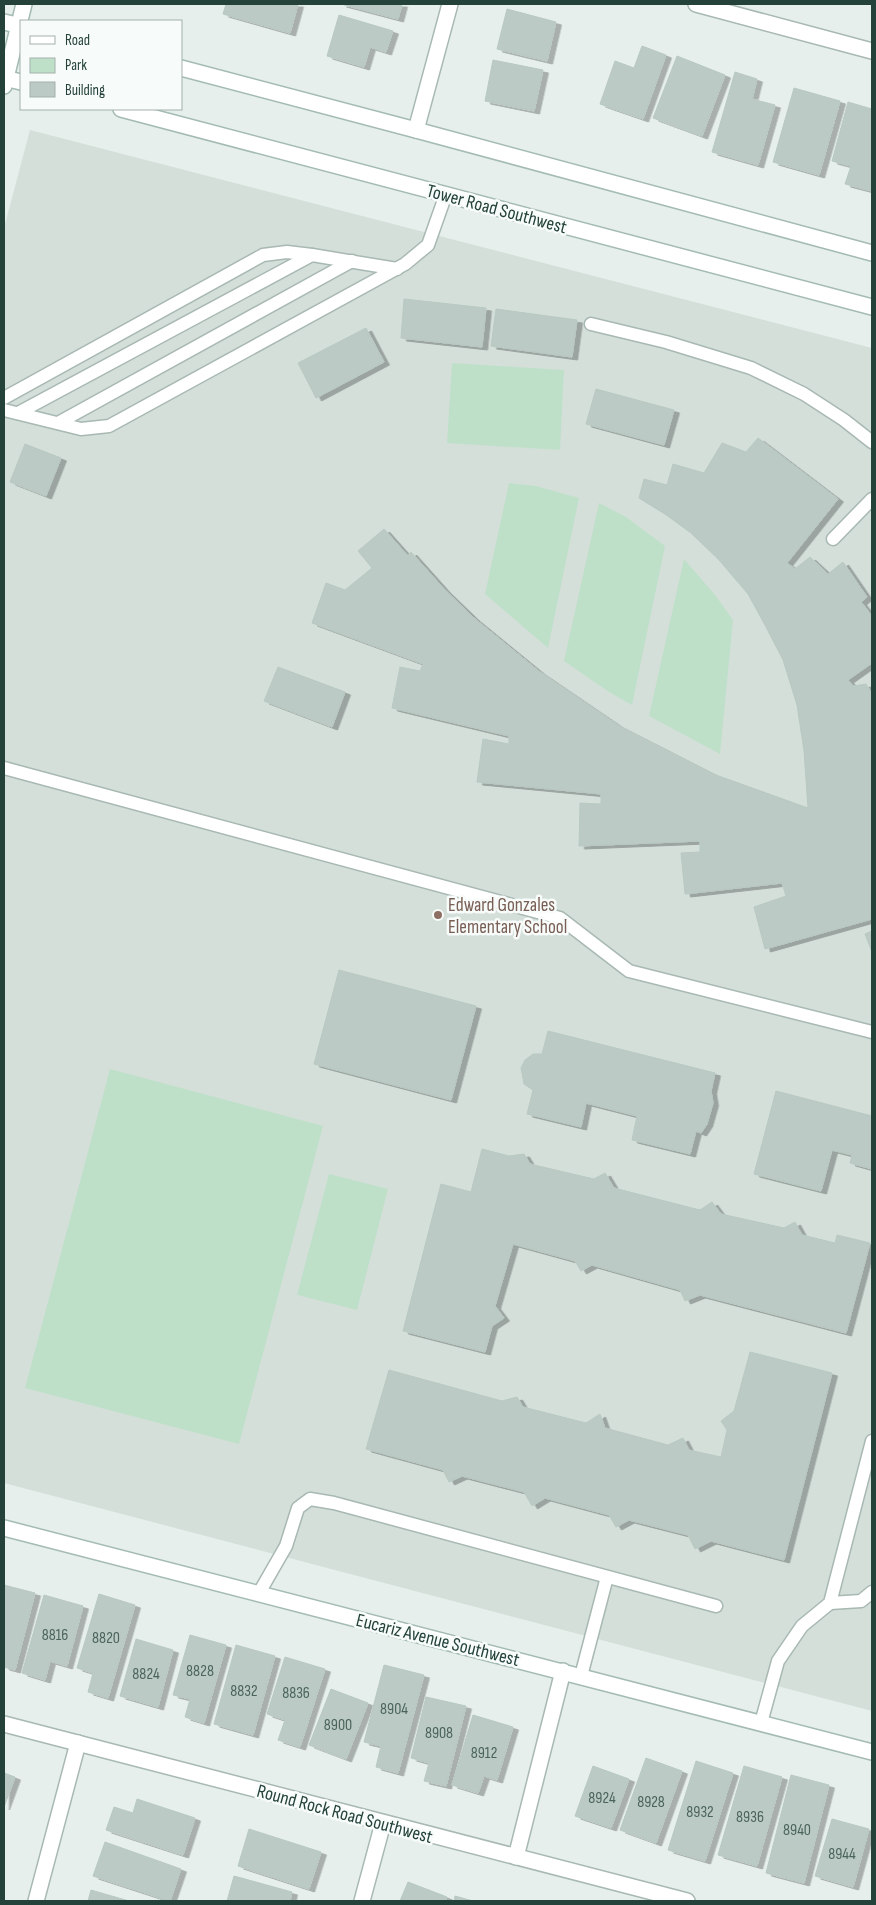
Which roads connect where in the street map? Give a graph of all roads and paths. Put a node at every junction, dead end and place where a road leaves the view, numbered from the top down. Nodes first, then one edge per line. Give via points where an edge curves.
1 (24, 4) edge
2 (450, 4) edge
3 (696, 4) edge
4 (742, 10) edge
5 (14, 24) edge
6 (872, 51) edge
7 (182, 68) edge
8 (4, 81) edge
9 (20, 82) edge
10 (125, 110) edge
11 (416, 130) junction
12 (446, 194) junction
13 (872, 253) edge
14 (312, 254) junction
15 (352, 261) junction
16 (397, 269) junction
17 (872, 307) edge
18 (591, 324) dead end
19 (4, 398) edge
20 (4, 410) edge
21 (18, 413) junction
22 (58, 423) junction
23 (872, 442) edge
24 (872, 499) edge
25 (833, 539) dead end
26 (4, 768) edge
27 (872, 1032) edge
28 (872, 1441) edge
29 (4, 1528) edge
30 (607, 1577) junction
31 (872, 1592) edge
32 (259, 1593) junction
33 (830, 1603) junction
34 (716, 1606) dead end
35 (563, 1671) junction
36 (581, 1676) junction
37 (761, 1723) junction
38 (4, 1724) edge
39 (78, 1743) junction
40 (872, 1752) edge
41 (383, 1823) junction
42 (516, 1857) junction
43 (36, 1901) edge
44 (362, 1901) edge
45 (686, 1901) edge

1 - 5 street
2 - 11 street
3 - 4 street
4 - 6 street
5 - 8 street
7 - 11 street
8 - 9 street
10 - 12 street, Tower Road Southwest
11 - 13 street
12 - 16 lane via 428,245
12 - 17 street, Tower Road Southwest
14 - 15 lane
14 - 19 lane via 287,252 263,256
14 - 21 lane
15 - 16 lane
15 - 22 lane
16 - 22 lane via 109,426 81,429
18 - 23 lane via 666,342 751,368 804,394
20 - 21 lane
21 - 22 lane
24 - 25 lane
26 - 27 lane via 560,918 629,971
28 - 33 lane
29 - 32 street, Eucariz Avenue Southwest
30 - 32 lane via 343,1505 310,1499 298,1508 286,1546
30 - 34 lane
30 - 36 lane
31 - 33 lane via 862,1601
32 - 35 street, Eucariz Avenue Southwest
33 - 37 lane via 802,1626 778,1660
35 - 36 street, Eucariz Avenue Southwest
35 - 42 street
36 - 37 street, Eucariz Avenue Southwest
37 - 40 street, Eucariz Avenue Southwest
38 - 39 street, Round Rock Road Southwest
39 - 41 street, Round Rock Road Southwest
39 - 43 street
41 - 42 street, Round Rock Road Southwest
41 - 44 street
42 - 45 street, Round Rock Road Southwest

